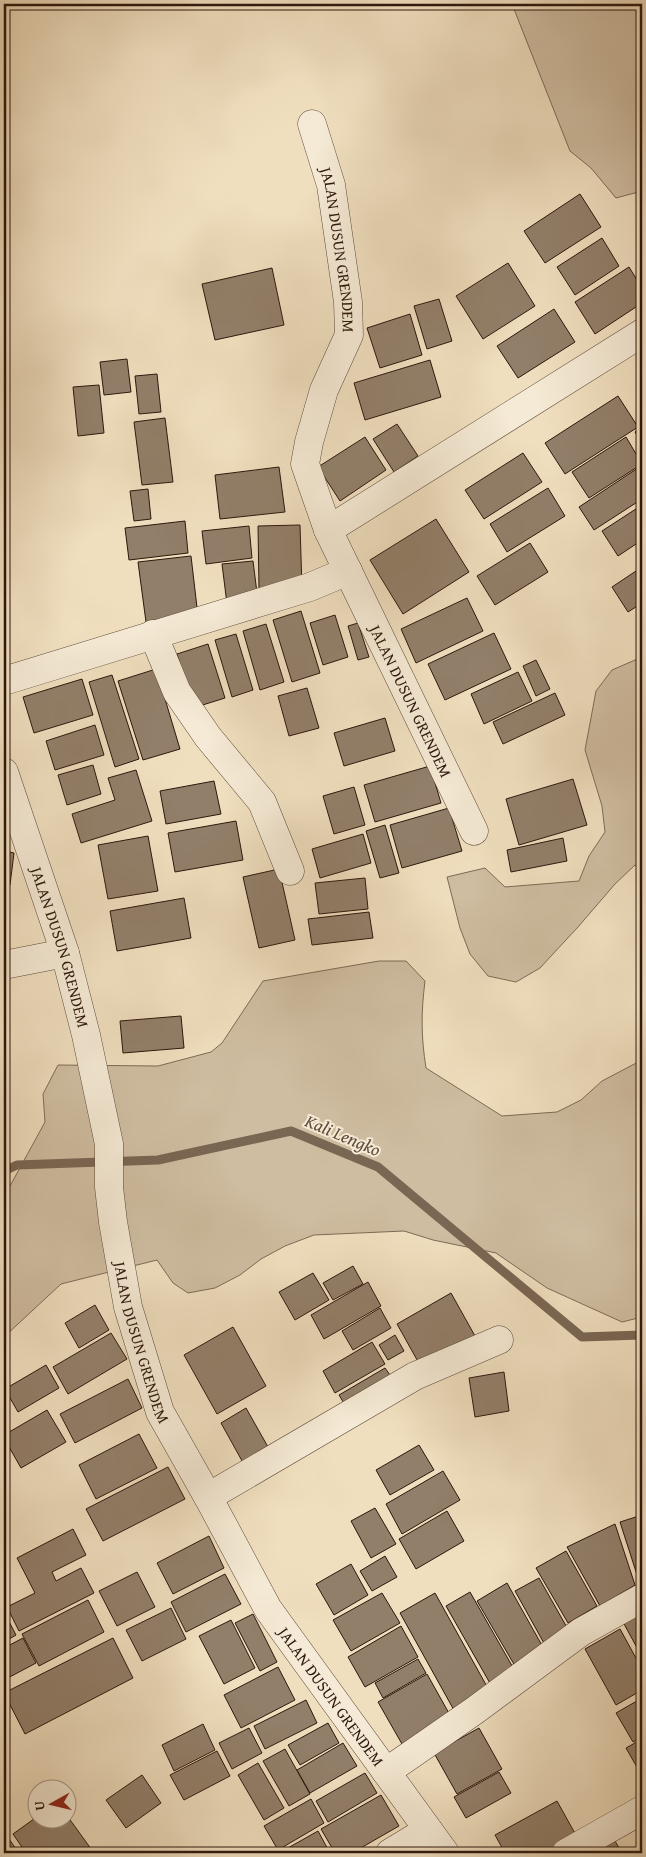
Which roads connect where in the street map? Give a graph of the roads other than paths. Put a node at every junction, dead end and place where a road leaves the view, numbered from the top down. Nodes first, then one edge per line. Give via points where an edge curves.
1 (312, 124) dead end
2 (642, 333) edge
3 (328, 530) junction
4 (348, 571) junction
5 (153, 634) junction
6 (4, 681) edge
7 (4, 772) edge
8 (474, 831) dead end
9 (290, 871) dead end
10 (65, 953) junction
11 (4, 965) edge
12 (499, 1340) dead end
13 (208, 1497) junction
14 (642, 1598) edge
15 (386, 1772) junction
16 (642, 1810) edge
17 (437, 1842) edge
18 (390, 1853) edge
19 (566, 1853) edge

1 - 3 street, JALAN DUSUN GRENDEM via 331,184 348,302 349,335 324,390 304,464
2 - 3 street
3 - 4 street, JALAN DUSUN GRENDEM
4 - 5 street via 310,587
4 - 8 street, JALAN DUSUN GRENDEM
5 - 6 street
5 - 9 street via 177,692 208,737 262,802
7 - 10 street, JALAN DUSUN GRENDEM
10 - 11 street
10 - 13 street, JALAN DUSUN GRENDEM via 109,1144 113,1222 128,1307 160,1412
12 - 13 street via 415,1376
13 - 15 street, JALAN DUSUN GRENDEM via 268,1609
14 - 15 street via 581,1632
15 - 17 street, JALAN DUSUN GRENDEM
16 - 19 street
17 - 18 street

